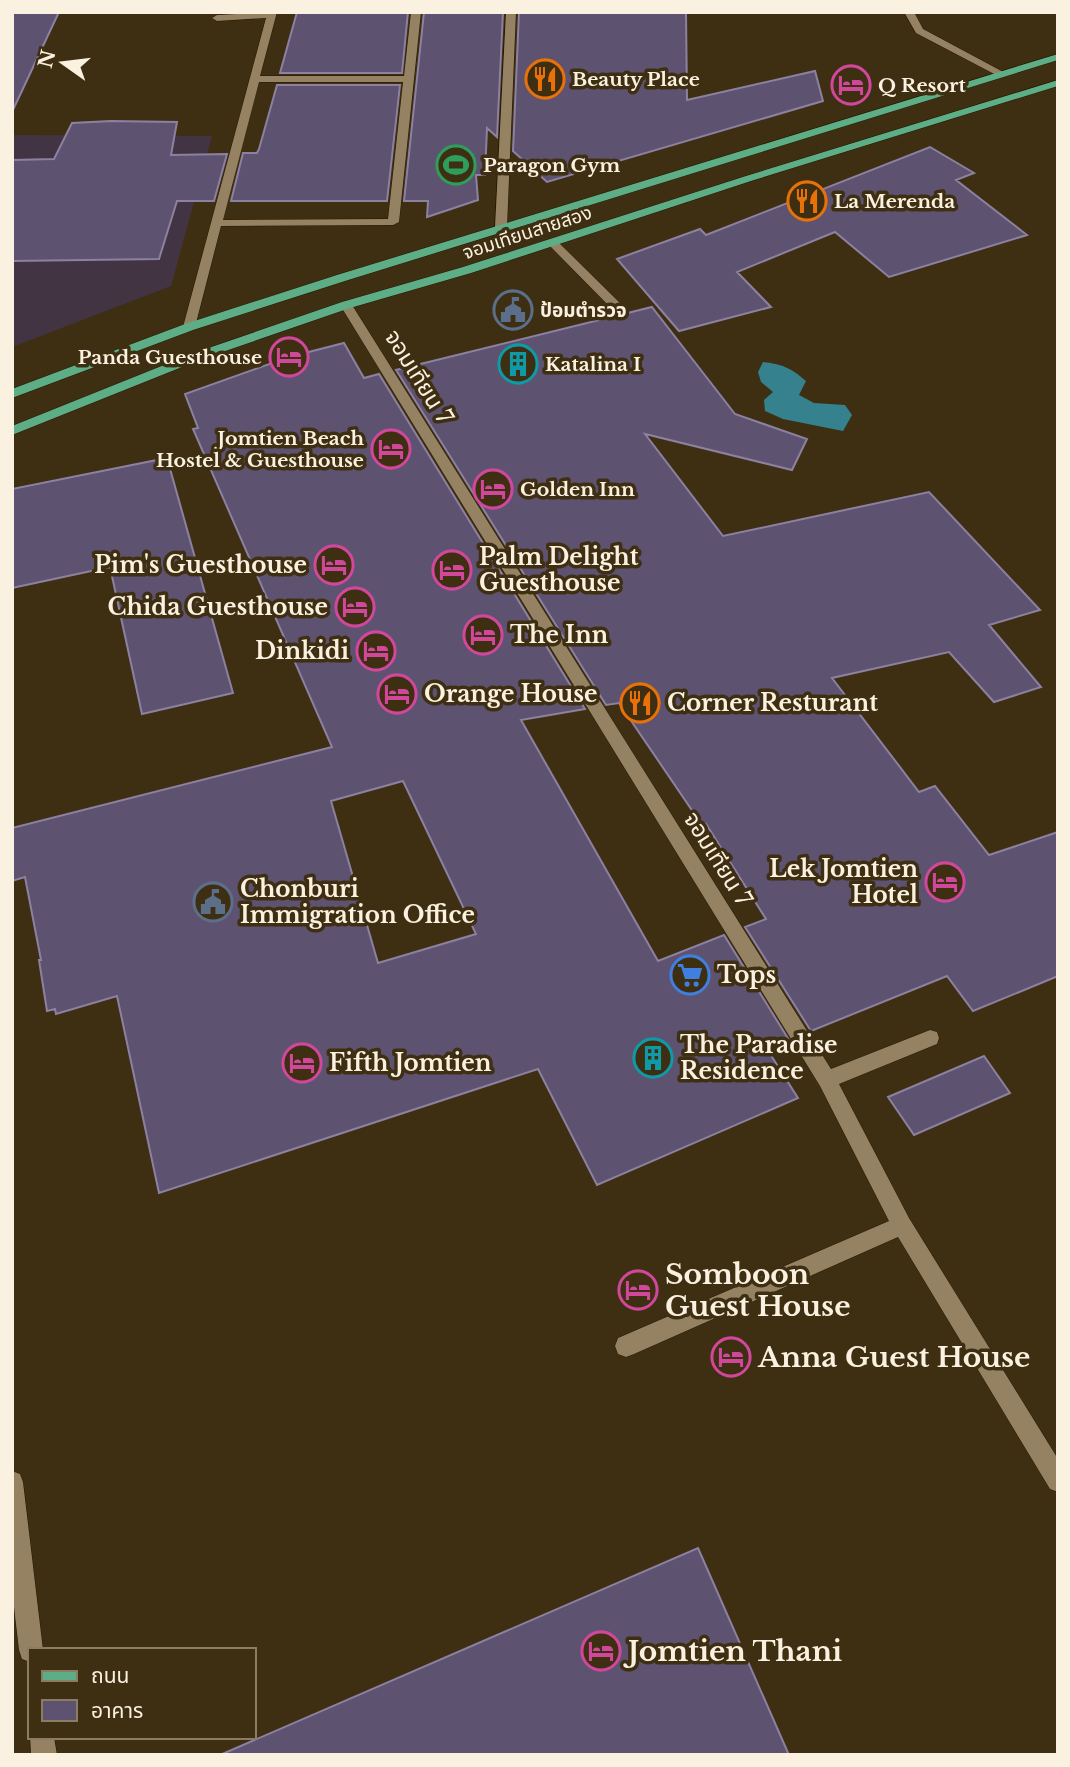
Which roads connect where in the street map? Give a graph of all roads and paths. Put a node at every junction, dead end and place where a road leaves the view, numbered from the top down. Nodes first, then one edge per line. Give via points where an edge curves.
1 (416, 12) edge
2 (511, 12) edge
3 (909, 12) edge
4 (271, 14) edge
5 (217, 18) dead end
6 (1058, 57) edge
7 (1002, 74) junction
8 (254, 79) junction
9 (408, 79) junction
10 (1058, 83) edge
11 (217, 223) junction
12 (501, 227) junction
13 (552, 242) junction
14 (346, 305) junction
15 (618, 308) dead end
16 (189, 327) junction
17 (12, 394) edge
18 (12, 430) edge
19 (930, 1038) dead end
20 (827, 1080) junction
21 (902, 1225) junction
22 (626, 1346) dead end
23 (1058, 1481) edge
24 (12, 1482) edge
25 (32, 1648) edge

1 - 9 street
2 - 12 street
3 - 7 street via 919,31
4 - 5 street
4 - 8 street
6 - 7 main road, จอมเทียนสายสอง
7 - 12 main road, จอมเทียนสายสอง
8 - 9 street
8 - 11 street
9 - 11 street via 393,222
10 - 13 main road, จอมเทียนสายสอง
11 - 16 street
12 - 16 main road, จอมเทียนสายสอง
13 - 14 main road, จอมเทียนสายสอง
13 - 15 street
14 - 18 main road, จอมเทียนสายสอง via 198,356
14 - 20 street, จอมเทียน 7
16 - 17 main road, จอมเทียนสายสอง
19 - 20 street
20 - 21 street, จอมเทียน 7
21 - 22 street
21 - 23 street, จอมเทียน 7
24 - 25 street

